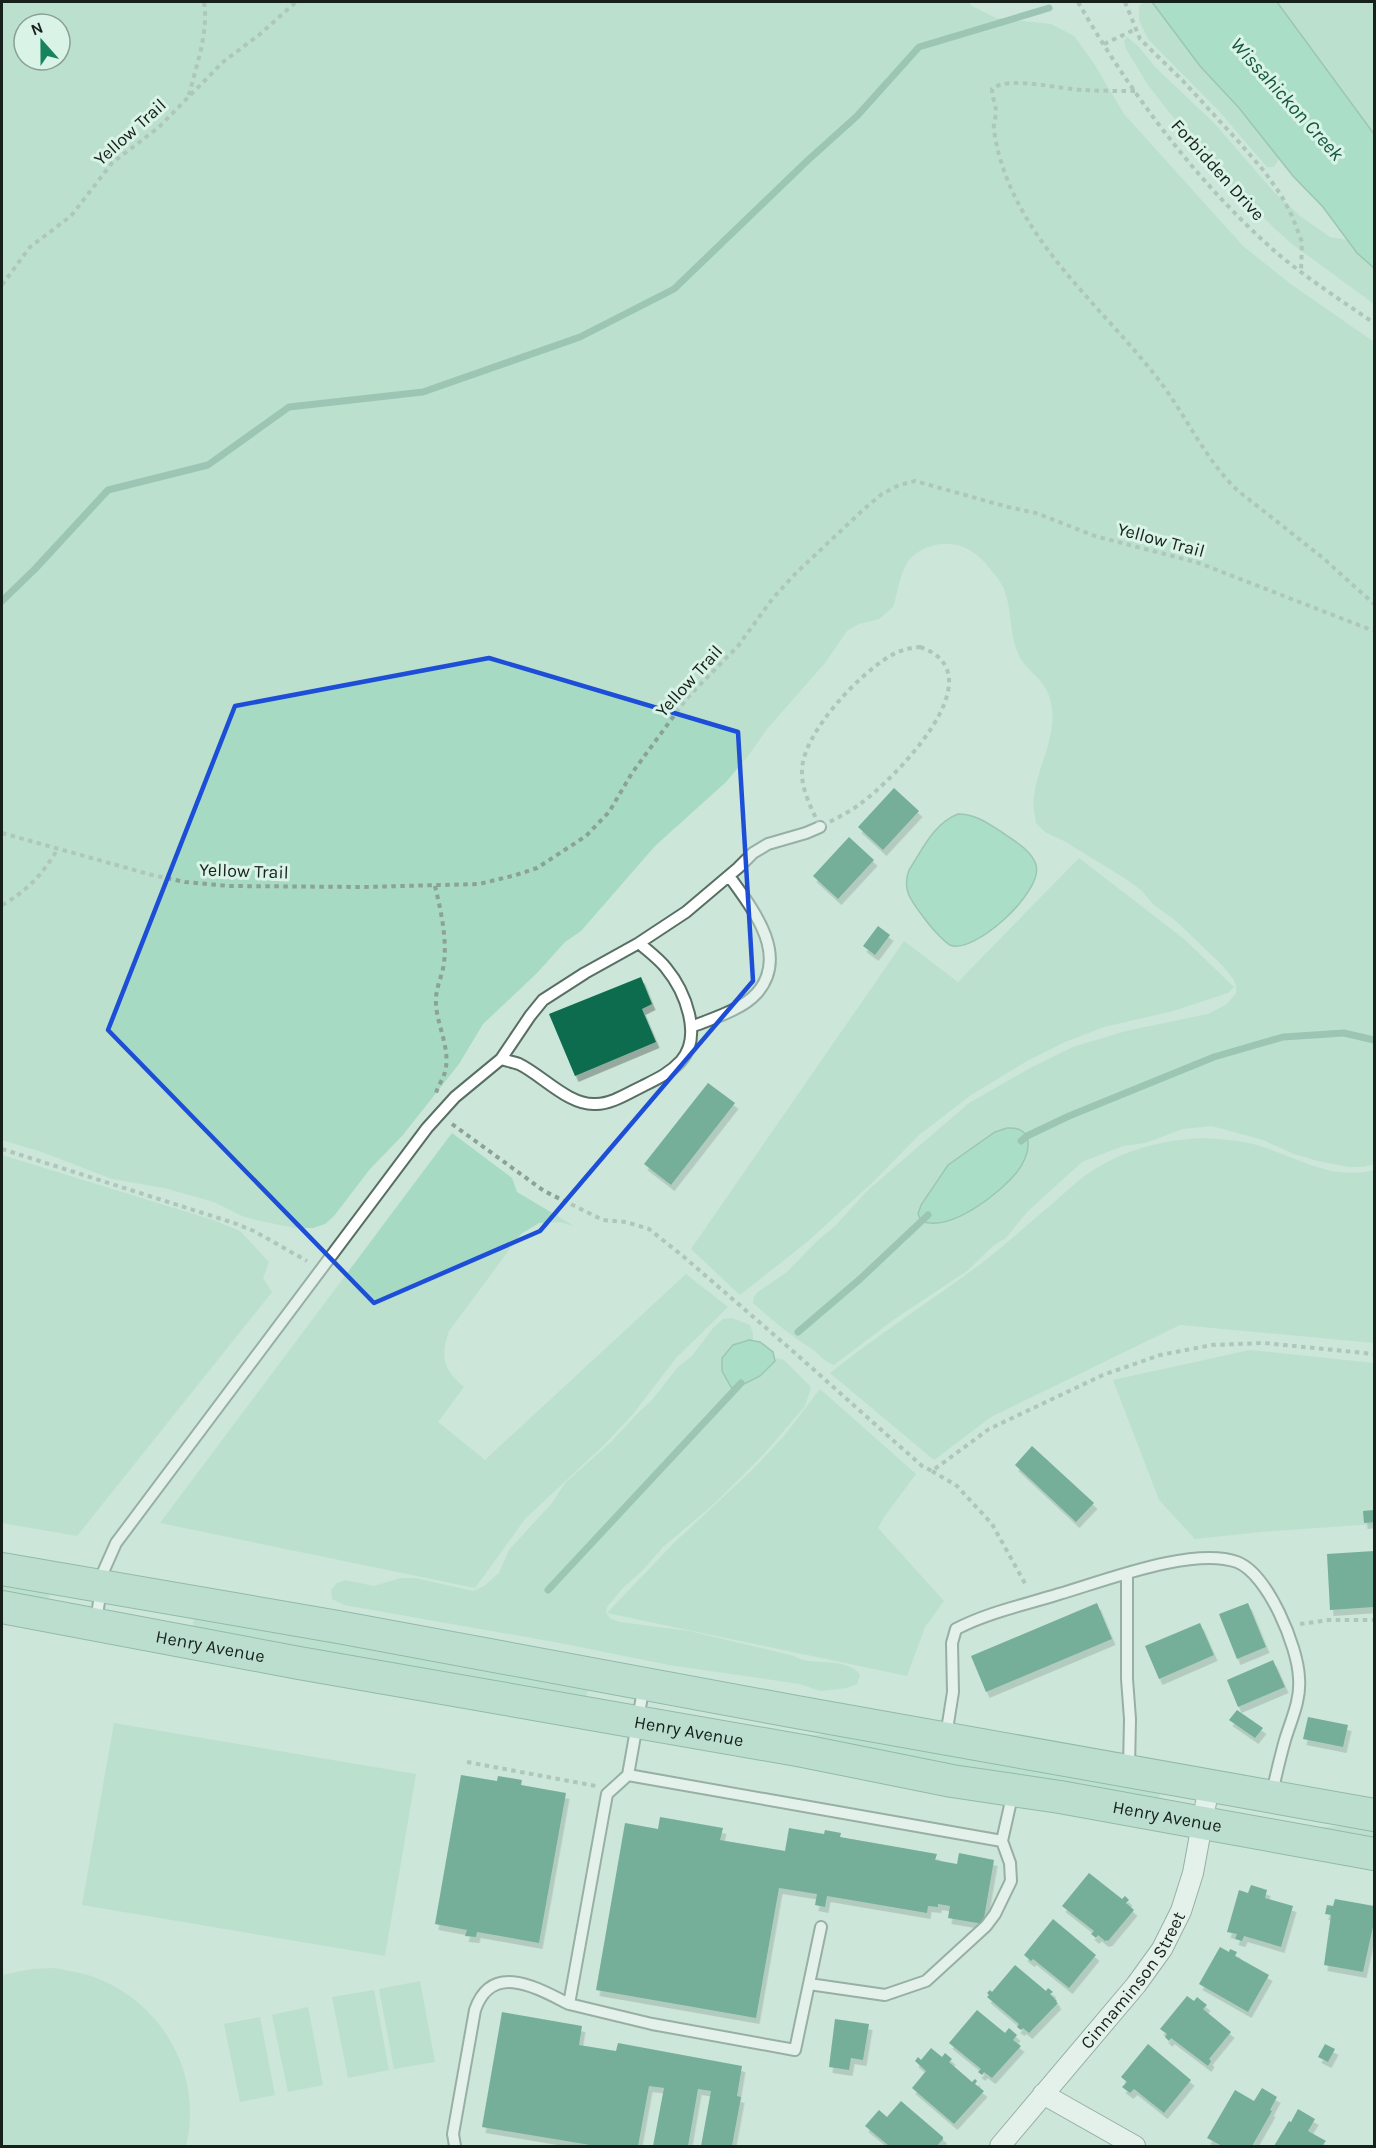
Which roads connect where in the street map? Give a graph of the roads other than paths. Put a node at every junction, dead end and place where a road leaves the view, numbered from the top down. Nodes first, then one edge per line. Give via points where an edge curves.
1 (820, 827) road end
2 (729, 876) junction
3 (639, 943) junction
4 (691, 1027) junction
5 (501, 1059) junction
6 (2, 1569) edge
7 (1127, 1574) junction
8 (100, 1587) junction
9 (2, 1607) edge
10 (95, 1624) junction
11 (644, 1685) junction
12 (638, 1721) junction
13 (946, 1739) junction
14 (1129, 1771) junction
15 (628, 1775) junction
16 (1209, 1786) junction
17 (1013, 1790) junction
18 (1271, 1797) junction
19 (1374, 1815) edge
20 (1202, 1822) junction
21 (1002, 1841) junction
22 (1374, 1854) edge
23 (821, 1927) dead end
24 (809, 1984) junction
25 (569, 2004) junction
26 (1043, 2094) junction
27 (454, 2146) edge
28 (1000, 2146) edge
29 (1135, 2146) edge

1 - 2 lane via 768,844
2 - 3 lane via 687,912
2 - 4 lane via 766,936 771,960 768,976 756,994 731,1011
3 - 4 lane via 666,968 680,989
3 - 5 lane via 543,1000
4 - 5 lane via 692,1037 683,1059 667,1074 611,1101 596,1104 564,1094 519,1064
5 - 8 lane via 439,1114 320,1270 116,1543
6 - 8 main road, Henry Avenue
7 - 13 lane via 992,1612 956,1629
7 - 14 lane
7 - 18 lane via 1183,1560 1220,1558 1250,1568 1269,1591 1298,1663 1299,1689
8 - 10 lane
8 - 11 main road, Henry Avenue
9 - 10 main road, Henry Avenue
10 - 12 main road, Henry Avenue via 322,1668
11 - 12 lane
11 - 13 main road, Henry Avenue
12 - 15 lane
12 - 17 main road, Henry Avenue
13 - 14 main road, Henry Avenue
14 - 16 main road, Henry Avenue
15 - 21 lane
15 - 25 lane via 607,1794
16 - 18 main road, Henry Avenue
16 - 20 street, Cinnaminson Street
17 - 20 main road, Henry Avenue
17 - 21 lane
18 - 19 main road, Henry Avenue
20 - 22 main road, Henry Avenue
20 - 26 street, Cinnaminson Street via 1181,1911 1162,1949
21 - 24 lane via 1011,1881 995,1914 926,1982 885,1995
23 - 24 lane
24 - 25 lane via 795,2050 652,2024
25 - 27 lane via 531,1985 510,1981 487,1989 480,1997 453,2134
26 - 28 street, Cinnaminson Street
26 - 29 street

